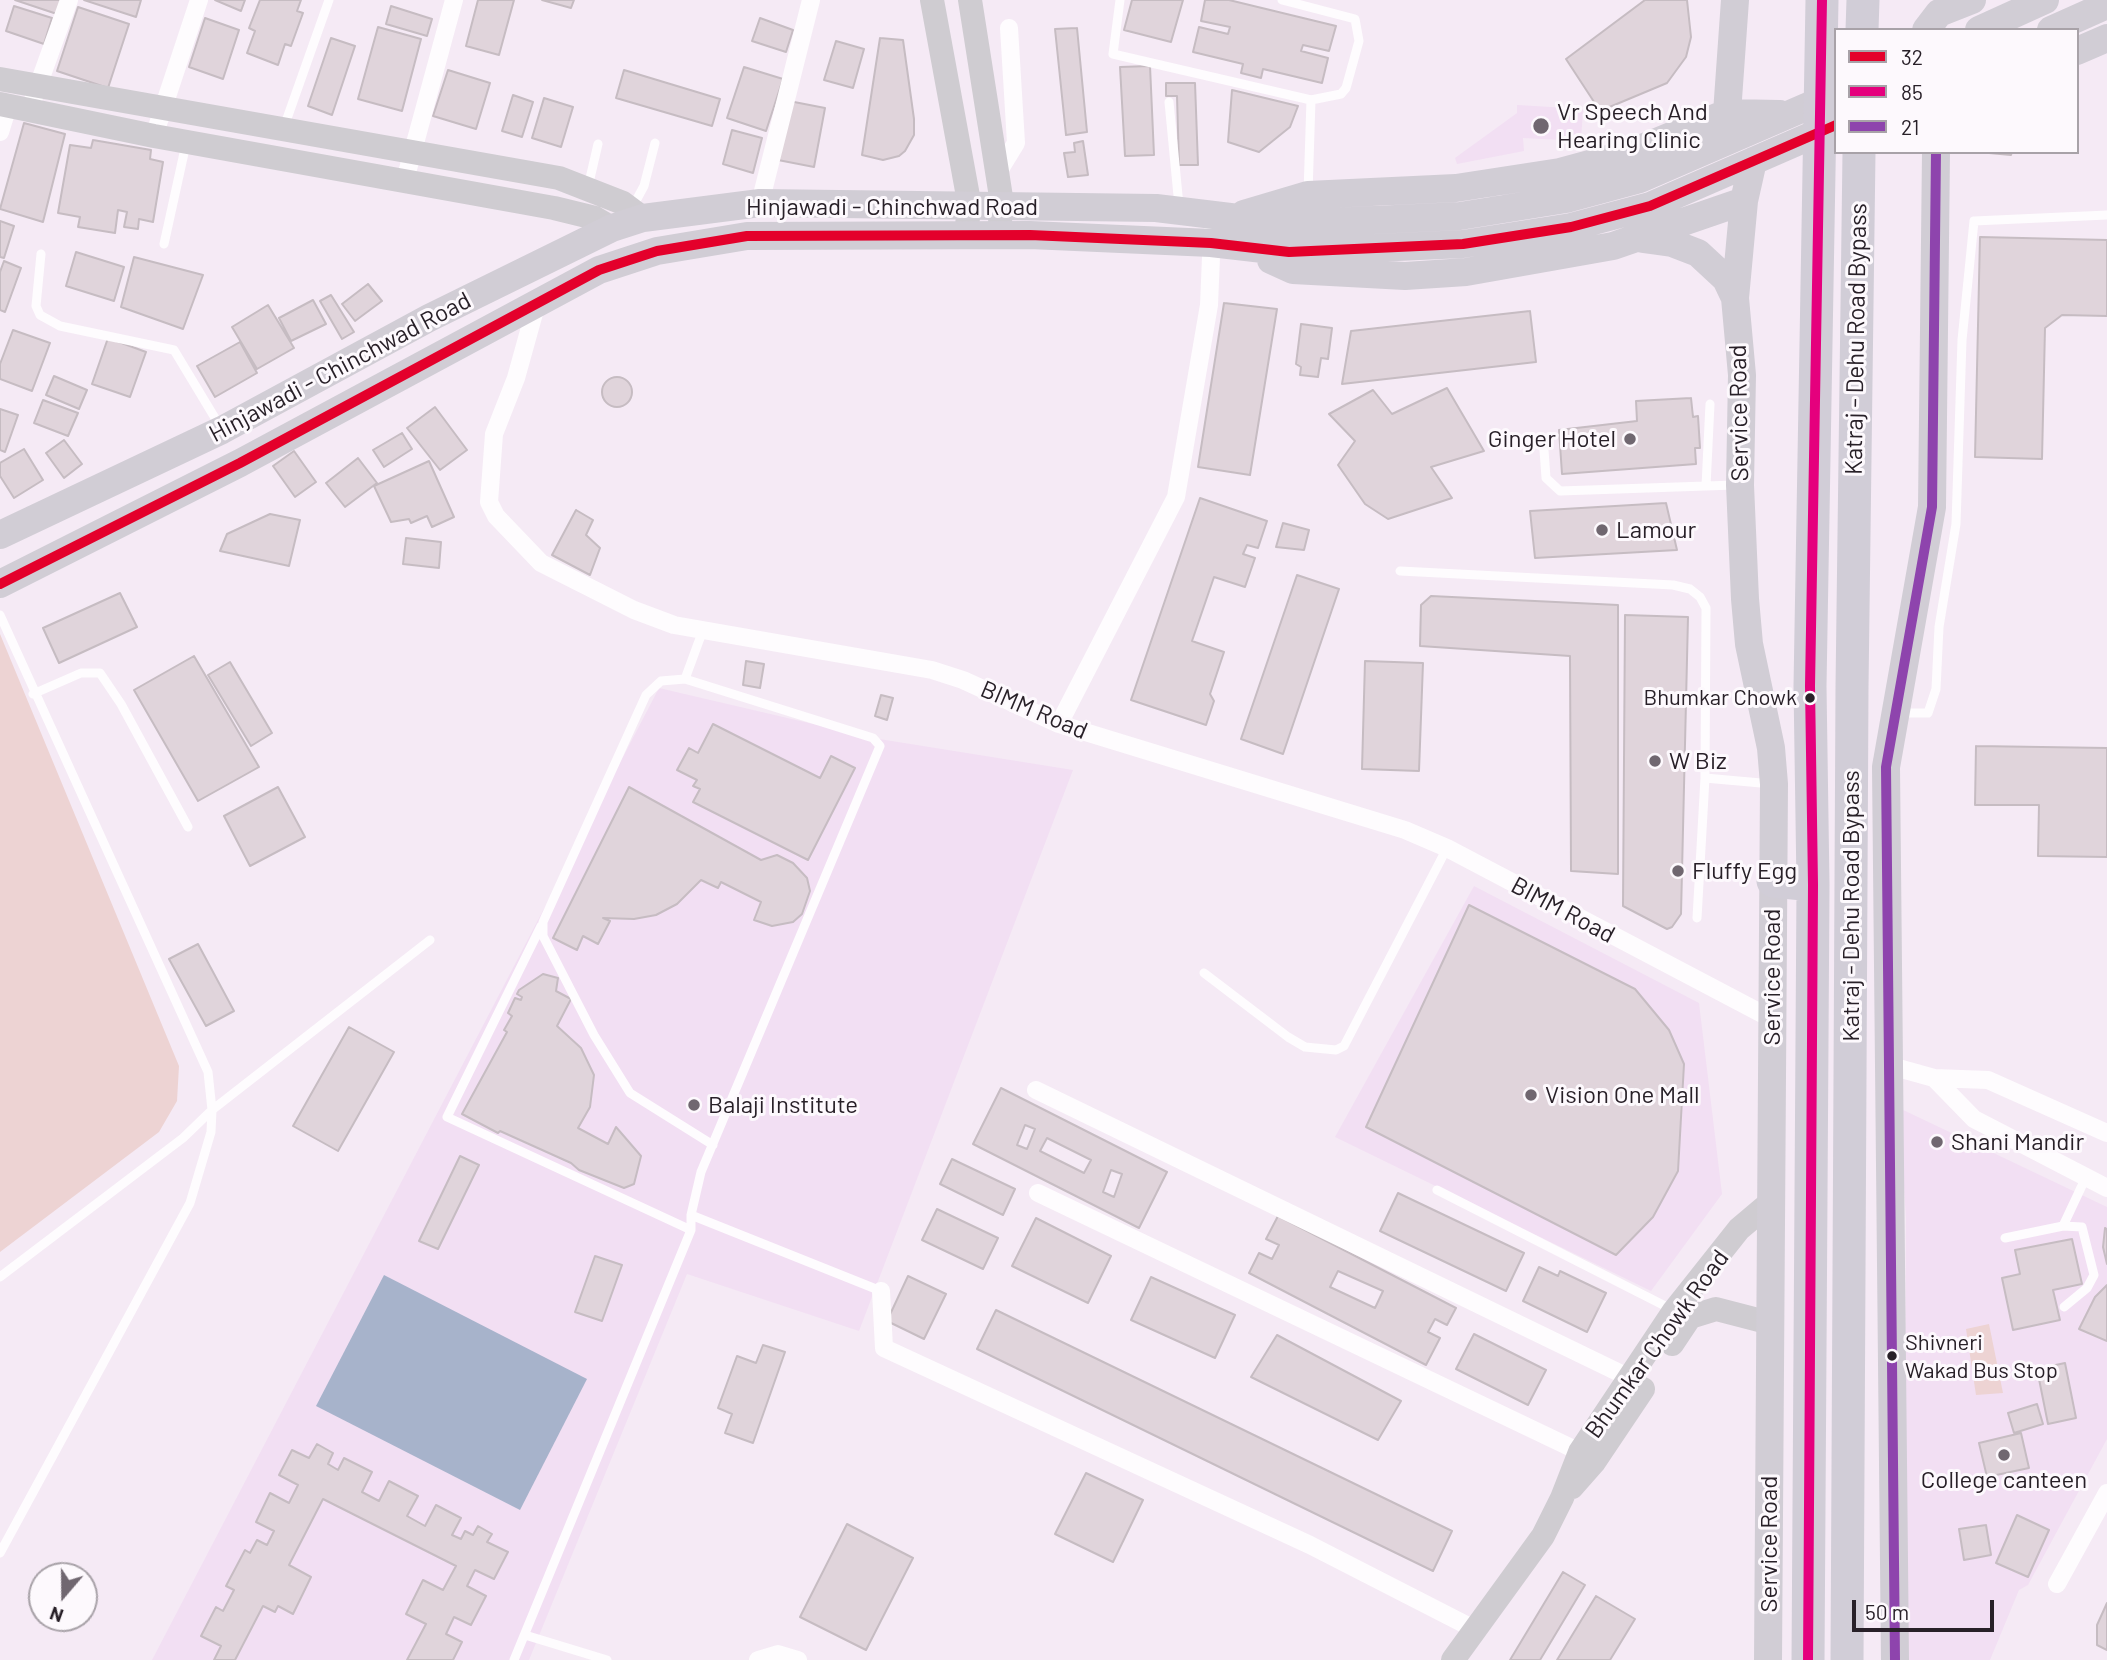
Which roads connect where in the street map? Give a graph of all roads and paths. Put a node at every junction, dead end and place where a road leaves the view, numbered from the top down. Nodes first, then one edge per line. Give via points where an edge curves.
1 (69, 0) edge
2 (199, 0) edge
3 (329, 0) edge
4 (454, 0) edge
5 (811, 0) edge
6 (933, 0) edge
7 (970, 0) edge
8 (1120, 0) edge
9 (1282, 0) edge
10 (1735, 0) edge
11 (1822, 0) edge
12 (1863, 0) edge
13 (1972, 0) edge
14 (2045, 0) edge
15 (2107, 5) edge
16 (1931, 14) edge
17 (1009, 28) dead end
18 (1862, 28) edge
19 (1983, 28) edge
20 (2055, 28) edge
21 (2107, 38) edge
22 (2079, 50) edge
23 (0, 79) edge
24 (38, 86) junction
25 (1828, 89) edge
26 (1311, 100) junction
27 (1168, 102) dead end
28 (12, 107) edge
29 (163, 110) junction
30 (1727, 113) junction
31 (1790, 114) junction
32 (1834, 126) edge
33 (282, 131) junction
34 (0, 132) edge
35 (154, 136) junction
36 (186, 142) junction
37 (655, 143) dead end
38 (598, 144) dead end
39 (412, 153) junction
40 (1859, 154) edge
41 (1936, 154) edge
42 (1754, 161) junction
43 (997, 174) junction
44 (405, 180) junction
45 (588, 187) junction
46 (1308, 195) junction
47 (1744, 201) junction
48 (760, 203) junction
49 (970, 206) junction
50 (1002, 207) junction
51 (1180, 211) junction
52 (2107, 215) edge
53 (629, 218) junction
54 (1220, 225) junction
55 (965, 235) junction
56 (999, 236) junction
57 (1640, 239) junction
58 (164, 244) dead end
59 (1247, 249) junction
60 (41, 254) dead end
61 (1735, 298) junction
62 (536, 306) junction
63 (1710, 404) dead end
64 (222, 430) junction
65 (1544, 450) dead end
66 (1740, 485) junction
67 (1706, 486) junction
68 (0, 535) edge
69 (1400, 571) dead end
70 (0, 584) edge
71 (0, 615) edge
72 (703, 630) junction
73 (685, 679) junction
74 (33, 694) junction
75 (1894, 713) junction
76 (1059, 724) junction
77 (1705, 778) junction
78 (1774, 784) junction
79 (188, 827) dead end
80 (1447, 848) junction
81 (1773, 881) junction
82 (1813, 885) junction
83 (547, 915) junction
84 (1697, 918) dead end
85 (430, 940) dead end
86 (1204, 973) dead end
87 (1772, 1019) junction
88 (1891, 1066) junction
89 (1934, 1078) junction
90 (1036, 1090) dead end
91 (212, 1110) junction
92 (2107, 1133) edge
93 (713, 1145) junction
94 (2086, 1178) junction
95 (2107, 1188) edge
96 (1437, 1190) dead end
97 (1038, 1193) dead end
98 (1771, 1202) junction
99 (691, 1215) junction
100 (2063, 1226) junction
101 (691, 1230) junction
102 (2005, 1238) dead end
103 (0, 1277) edge
104 (881, 1291) joint
105 (2064, 1307) dead end
106 (1682, 1314) junction
107 (1770, 1323) junction
108 (1630, 1378) junction
109 (1580, 1452) junction
110 (2107, 1493) edge
111 (1562, 1498) junction
112 (0, 1553) edge
113 (2057, 1584) dead end
114 (1474, 1629) junction
115 (524, 1635) junction
116 (514, 1660) edge
117 (607, 1660) edge
118 (758, 1660) edge
119 (798, 1660) edge
120 (1453, 1660) edge
121 (1768, 1660) edge
122 (1808, 1660) edge
123 (1847, 1660) edge
124 (1895, 1660) edge

1 - 24 street
2 - 29 street
3 - 33 lane
4 - 39 street
5 - 48 street
6 - 49 street
7 - 43 street
8 - 26 lane via 1114,54
9 - 26 lane via 1344,14 1354,19 1359,31 1346,88 1333,97
10 - 30 main road
11 - 25 highway, Katraj - Dehu Road Bypass
12 - 18 highway
13 - 16 main road
14 - 19 main road
15 - 20 main road
17 - 43 street via 1016,143
21 - 22 main road
23 - 24 street
24 - 28 street
24 - 29 street
25 - 31 main road, Hinjawadi - Chinchwad Road
25 - 82 highway, Katraj - Dehu Road Bypass via 1819,157 1810,686
26 - 46 lane
27 - 51 lane
28 - 34 street
28 - 35 street
29 - 33 street
29 - 35 street
30 - 31 main road
30 - 46 main road via 1630,153 1560,172 1456,188
31 - 54 main road, Hinjawadi - Chinchwad Road via 1640,180 1566,200 1460,216
32 - 42 main road
33 - 39 street
35 - 36 street
36 - 44 street
36 - 58 lane
37 - 53 lane via 644,186
38 - 45 lane
39 - 44 street
39 - 45 street
40 - 123 highway, Katraj - Dehu Road Bypass
41 - 75 main road via 1932,507
42 - 47 main road, Service Road
42 - 59 main road via 1650,206 1571,227 1463,244 1289,252
43 - 50 street
44 - 53 street via 595,218
45 - 53 street
46 - 54 main road
47 - 57 main road
47 - 61 main road, Service Road
48 - 49 main road, Hinjawadi - Chinchwad Road
48 - 53 main road, Hinjawadi - Chinchwad Road
49 - 50 main road, Hinjawadi - Chinchwad Road
49 - 55 street
50 - 51 main road, Hinjawadi - Chinchwad Road
50 - 56 street
51 - 54 main road, Hinjawadi - Chinchwad Road
52 - 75 lane via 1974,221 1962,340 1956,524 1939,627 1936,689 1928,713
53 - 64 main road, Hinjawadi - Chinchwad Road via 429,318
54 - 56 main road, Hinjawadi - Chinchwad Road
54 - 59 main road
54 - 76 street via 1176,497
55 - 56 main road, Hinjawadi - Chinchwad Road
55 - 62 main road, Hinjawadi - Chinchwad Road via 747,236 663,250 599,270
57 - 59 main road via 1577,255 1405,276 1293,270
57 - 61 main road via 1672,243 1698,253 1726,279
60 - 64 lane via 36,306 40,315 60,326 174,350
61 - 66 main road, Service Road via 1742,375
62 - 70 main road, Hinjawadi - Chinchwad Road
62 - 72 street, BIMM Road via 494,434 489,502 496,516 541,563 634,610
63 - 67 lane
64 - 68 main road, Hinjawadi - Chinchwad Road
65 - 67 lane via 1545,478 1560,491
66 - 67 lane
66 - 78 main road, Service Road via 1749,645
69 - 77 lane via 1690,589 1706,608
71 - 74 lane
72 - 73 lane
72 - 76 street, BIMM Road via 932,670
73 - 83 lane via 661,681 646,695
73 - 93 lane via 873,738 880,746
74 - 79 lane via 81,673 100,673
74 - 91 lane via 208,1072
75 - 88 main road via 1886,768
76 - 80 street, BIMM Road via 1405,830
77 - 78 lane
77 - 84 lane
78 - 81 main road, Service Road
80 - 86 lane via 1344,1046 1336,1050 1305,1047
80 - 87 street, BIMM Road
81 - 82 highway
81 - 87 main road, Service Road
82 - 122 highway, Katraj - Dehu Road Bypass
83 - 93 lane via 543,936 630,1093
83 - 101 lane via 447,1117
85 - 91 lane
87 - 98 main road, Service Road
88 - 89 street
88 - 124 main road
89 - 92 street via 1988,1080
89 - 94 street via 1974,1119
90 - 108 street
91 - 103 lane via 183,1138
91 - 112 lane via 211,1132 190,1203
93 - 99 lane via 692,1199
94 - 95 street
94 - 100 lane
96 - 106 lane
97 - 109 street
98 - 106 street, Bhumkar Chowk Road via 1739,1229
98 - 107 main road, Service Road
99 - 101 lane
99 - 104 lane
100 - 102 lane
100 - 105 lane via 2082,1227 2094,1275 2087,1288
101 - 115 lane
104 - 114 street via 884,1348 1310,1545
106 - 107 street, Bhumkar Chowk Road via 1716,1309
106 - 108 street, Bhumkar Chowk Road
106 - 111 street, Bhumkar Chowk Road via 1594,1462
107 - 121 main road, Service Road
108 - 109 street, Bhumkar Chowk Road
109 - 111 street, Bhumkar Chowk Road
110 - 113 street
111 - 114 street, Bhumkar Chowk Road via 1543,1536
114 - 120 street, Bhumkar Chowk Road
115 - 116 lane
115 - 117 lane
118 - 119 street via 778,1654

